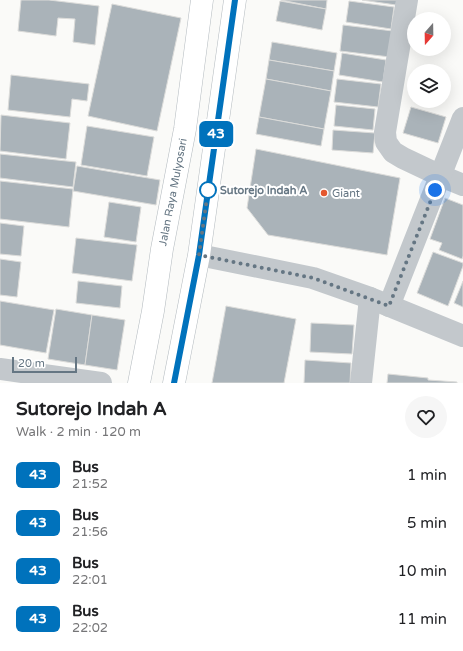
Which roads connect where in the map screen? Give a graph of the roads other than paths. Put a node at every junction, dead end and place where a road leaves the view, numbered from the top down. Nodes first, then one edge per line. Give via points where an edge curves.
1 (202, 0) edge
2 (235, 0) edge
3 (407, 0) edge
4 (463, 118) edge
5 (441, 176) junction
6 (463, 185) edge
7 (199, 255) junction
8 (380, 302) junction
9 (463, 336) edge
10 (0, 369) edge
11 (101, 383) edge
12 (139, 383) edge
13 (174, 383) edge
14 (361, 383) edge

1 - 12 main road, Jalan Raya Mulyosari via 185,129
2 - 7 main road
3 - 5 street via 384,137 393,152
4 - 5 street
5 - 6 street
5 - 8 street
7 - 8 street via 313,278
7 - 13 main road
8 - 9 street
8 - 14 street
10 - 11 street

